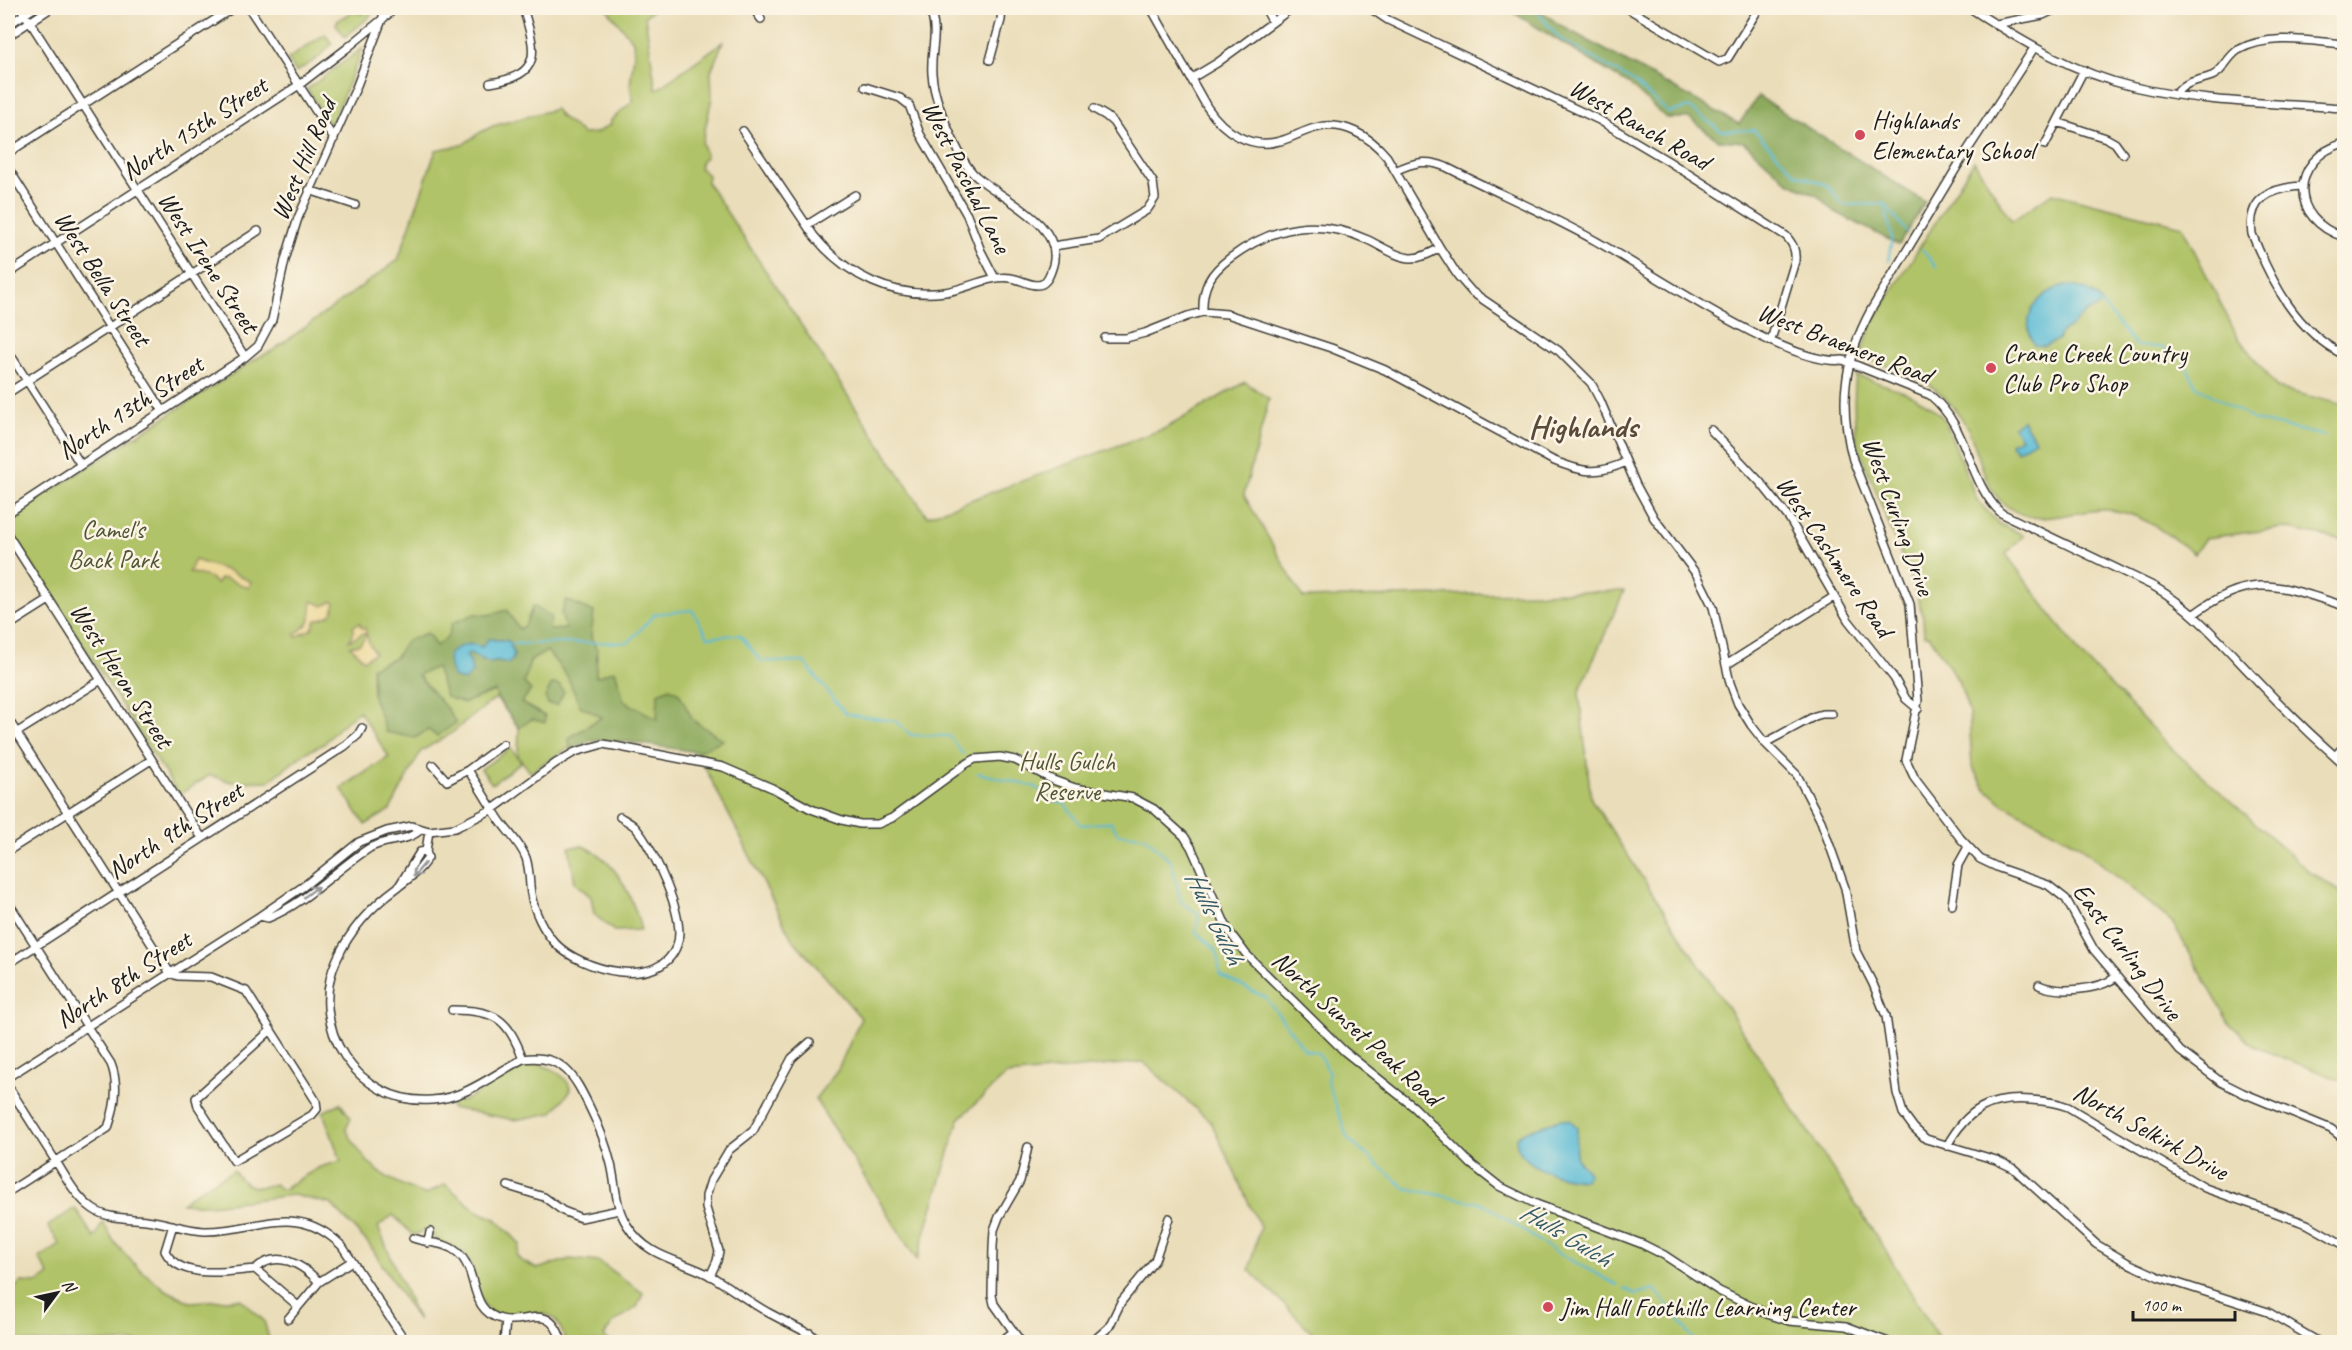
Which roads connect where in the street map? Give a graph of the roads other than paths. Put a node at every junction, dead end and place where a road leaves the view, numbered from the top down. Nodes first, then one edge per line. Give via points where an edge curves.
1 (34, 8) edge
2 (51, 8) edge
3 (233, 8) edge
4 (249, 8) edge
5 (384, 8) edge
6 (396, 8) edge
7 (523, 8) edge
8 (753, 8) edge
9 (928, 8) edge
10 (1002, 8) edge
11 (1151, 8) edge
12 (1265, 8) edge
13 (1292, 8) edge
14 (1370, 8) edge
15 (1627, 8) edge
16 (1759, 8) edge
17 (1970, 8) edge
18 (2058, 8) edge
19 (23, 10) edge
20 (383, 17) junction
21 (761, 19) dead end
22 (30, 21) junction
23 (1272, 21) junction
24 (1996, 24) junction
25 (8, 25) edge
26 (8, 36) edge
27 (2344, 44) edge
28 (2034, 48) junction
29 (990, 60) dead end
30 (2084, 70) junction
31 (1192, 78) junction
32 (490, 83) dead end
33 (299, 85) junction
34 (865, 87) dead end
35 (2175, 95) junction
36 (83, 104) junction
37 (2344, 108) edge
38 (1094, 110) dead end
39 (2057, 122) junction
40 (743, 131) dead end
41 (333, 139) junction
42 (2344, 143) edge
43 (2044, 145) dead end
44 (8, 153) edge
45 (2122, 154) dead end
46 (8, 168) edge
47 (1395, 171) junction
48 (2302, 186) junction
49 (138, 190) junction
50 (309, 190) junction
51 (855, 195) dead end
52 (355, 205) dead end
53 (807, 225) junction
54 (258, 231) dead end
55 (2344, 237) edge
56 (55, 243) junction
57 (1053, 246) junction
58 (1440, 248) junction
59 (8, 274) edge
60 (192, 274) junction
61 (995, 278) junction
62 (1203, 312) junction
63 (109, 327) junction
64 (268, 329) joint
65 (1105, 338) dead end
66 (1771, 340) junction
67 (8, 351) edge
68 (2344, 355) edge
69 (245, 357) junction
70 (1849, 364) junction
71 (27, 381) junction
72 (8, 393) edge
73 (163, 411) junction
74 (1712, 430) dead end
75 (1626, 462) junction
76 (81, 465) junction
77 (8, 513) edge
78 (8, 535) edge
79 (1835, 596) junction
80 (49, 600) junction
81 (2344, 606) edge
82 (2194, 614) junction
83 (8, 626) edge
84 (1726, 665) junction
85 (100, 680) junction
86 (1918, 709) junction
87 (1832, 714) dead end
88 (8, 719) edge
89 (362, 728) dead end
90 (16, 732) junction
91 (8, 738) edge
92 (1765, 743) junction
93 (503, 744) dead end
94 (2344, 746) edge
95 (2336, 756) junction
96 (151, 760) junction
97 (1906, 760) joint
98 (2344, 764) edge
99 (433, 765) dead end
100 (468, 770) junction
101 (493, 809) junction
102 (68, 813) junction
103 (620, 817) dead end
104 (429, 831) junction
105 (202, 838) junction
106 (1968, 847) junction
107 (8, 851) edge
108 (118, 892) junction
109 (8, 902) edge
110 (1952, 905) dead end
111 (35, 946) junction
112 (8, 964) edge
113 (170, 974) junction
114 (2116, 977) junction
115 (2039, 985) dead end
116 (452, 1010) dead end
117 (87, 1027) junction
118 (271, 1030) junction
119 (810, 1042) dead end
120 (523, 1059) junction
121 (8, 1077) edge
122 (8, 1086) edge
123 (2344, 1139) edge
124 (1947, 1146) junction
125 (1028, 1147) dead end
126 (56, 1161) junction
127 (508, 1186) dead end
128 (8, 1192) edge
129 (619, 1210) junction
130 (1169, 1218) dead end
131 (173, 1225) junction
132 (430, 1232) dead end
133 (412, 1238) dead end
134 (428, 1243) junction
135 (2344, 1245) edge
136 (352, 1261) junction
137 (255, 1269) junction
138 (710, 1276) junction
139 (319, 1282) junction
140 (298, 1306) junction
141 (288, 1319) dead end
142 (506, 1320) junction
143 (1013, 1332) junction
144 (810, 1333) junction
145 (406, 1342) edge
146 (504, 1342) edge
147 (561, 1342) edge
148 (807, 1342) edge
149 (824, 1342) edge
150 (1000, 1342) edge
151 (1021, 1342) edge
152 (1092, 1342) edge
153 (1888, 1342) edge
154 (2319, 1342) edge

1 - 19 street
2 - 22 street
3 - 36 street
4 - 33 street
5 - 20 street, West Hill Road
6 - 20 street, North 15th Street
7 - 32 street via 532,47 530,66 516,77
8 - 21 street
9 - 57 street via 936,33 932,77 957,148 975,176 1036,220
10 - 29 street
11 - 31 street
12 - 23 street
13 - 23 street
14 - 66 street, West Ranch Road via 1599,120 1786,236 1796,253 1795,261
15 - 16 street via 1715,61 1723,62
17 - 24 street
18 - 24 street via 2043,15
19 - 22 street, West Irene Street
19 - 25 street
20 - 33 street, North 15th Street
20 - 41 street, West Hill Road
22 - 26 street
22 - 36 street, West Irene Street
23 - 31 street
24 - 28 street
27 - 35 street via 2286,40 2248,45 2235,52 2218,73 2183,85
28 - 30 street
28 - 70 street, West Curling Drive via 1871,310
30 - 35 street via 2134,87
30 - 39 street
31 - 47 street via 1216,120 1242,139 1269,143 1317,127 1347,128 1378,145
33 - 41 street
33 - 49 street, North 15th Street
34 - 61 street, West Paschal Lane via 900,98 909,105 920,134 967,215
35 - 37 street
36 - 44 street
36 - 49 street, West Irene Street
38 - 57 street via 1113,122 1153,182 1155,198 1147,210 1099,239
39 - 43 street
39 - 45 street via 2106,138
40 - 53 street
41 - 50 street, West Hill Road
42 - 48 street via 2318,155
46 - 56 street, West Bella Street
47 - 58 street
47 - 66 street, West Braemere Road via 1420,161 1446,167 1593,239 1685,295
48 - 55 street via 2304,204 2313,218 2323,228
48 - 68 street via 2275,189 2262,199 2251,222 2252,234 2293,313 2318,340
49 - 56 street, North 15th Street
49 - 60 street, West Irene Street
50 - 52 street
50 - 64 street, West Hill Road via 285,260
51 - 53 street
53 - 61 street via 840,264 881,286 930,294
54 - 60 street
56 - 59 street, North 15th Street
56 - 63 street, West Bella Street
57 - 61 street via 1052,269 1042,284
58 - 62 street via 1410,258 1331,228 1288,229 1250,245 1219,266 1205,287
58 - 75 street via 1472,292 1559,351 1581,371 1600,400
60 - 63 street
60 - 69 street, West Irene Street
62 - 65 street via 1145,333
62 - 75 street via 1227,314 1385,370 1552,460 1580,471 1599,471
63 - 71 street
63 - 73 street, West Bella Street
64 - 69 street, North 13th Street via 258,346
66 - 70 street, West Braemere Road via 1810,356
67 - 71 street
69 - 73 street, North 13th Street
70 - 82 street, West Braemere Road via 1923,391 1941,404 1954,422 1987,497 2001,513 2156,587
70 - 86 street, West Curling Drive via 1844,390 1848,440 1910,604
71 - 72 street
71 - 76 street
73 - 76 street, North 13th Street
74 - 79 street, West Cashmere Road via 1789,518
75 - 84 street via 1654,518 1706,592
76 - 77 street, North 13th Street
78 - 80 street, West Heron Street
79 - 84 street
79 - 86 street, West Cashmere Road via 1906,699
80 - 83 street
80 - 85 street, West Heron Street
81 - 82 street via 2290,589 2259,585 2228,592
82 - 95 street, West Braemere Road via 2291,717
84 - 92 street via 1738,704
85 - 90 street
85 - 96 street, West Heron Street
86 - 97 street, West Curling Drive
87 - 92 street via 1815,716
88 - 90 street
89 - 105 street, North 9th Street via 345,746
90 - 91 street
90 - 102 street
92 - 124 street via 1797,775 1821,821 1845,888 1856,951 1886,1016 1902,1113 1926,1139
93 - 100 street
94 - 95 street
95 - 98 street, West Braemere Road
96 - 102 street
96 - 105 street, West Heron Street
97 - 106 street, East Curling Drive via 1915,779
99 - 100 street via 447,782
100 - 101 street
101 - 103 street via 526,858 536,912 555,943 598,969 646,971 669,958 681,929 655,859 635,827
101 - 104 street, North 8th Street via 455,828
101 - 153 street, North Sunset Peak Road via 556,763 603,744 723,767 811,809 860,824 878,824 892,818 966,764 987,757 1015,760 1075,788 1133,798 1154,809 1184,836 1201,864 1228,930 1246,954 1344,1051 1414,1107 1499,1186 1642,1244 1719,1291 1767,1314 1789,1321 1846,1326
102 - 107 street
102 - 108 street
104 - 113 street, North 8th Street via 420,830 413,837 370,847 295,904 268,918 260,916
104 - 120 street via 426,851 420,852 399,886 348,935 335,961 328,988 328,1017 338,1047 350,1066 387,1093 433,1100 466,1091
105 - 108 street, North 9th Street
106 - 110 street via 1958,865
106 - 114 street, East Curling Drive via 1999,868 2056,890 2072,907 2087,939
108 - 111 street, North 9th Street
108 - 113 street
109 - 111 street
111 - 112 street, North 9th Street
111 - 117 street
113 - 117 street, North 8th Street
113 - 118 street via 211,977 239,987 248,993
114 - 115 street via 2102,985 2057,991
114 - 123 street, East Curling Drive via 2163,1033 2202,1069 2243,1093 2331,1129
116 - 120 street via 476,1010 498,1019 513,1035
117 - 121 street, North 8th Street
117 - 126 street via 111,1064 115,1078 112,1115 108,1128
118 - 118 street via 317,1108 312,1115 234,1161 196,1098
119 - 138 street via 792,1058 753,1131 729,1150 711,1180 706,1208 719,1251
120 - 129 street via 554,1062 578,1083 605,1141
122 - 126 street
124 - 135 street, North Selkirk Drive via 1961,1123 1988,1104 2004,1100 2052,1102 2068,1107 2205,1188 2307,1224
124 - 154 street via 2013,1168 2096,1244 2128,1263 2268,1312
125 - 143 street via 1020,1181 999,1217 993,1247 994,1304
126 - 128 street
126 - 131 street via 83,1201 95,1211
127 - 129 street via 544,1197 581,1218
129 - 138 street via 641,1243 659,1256
130 - 152 street via 1155,1260 1121,1302 1109,1327
131 - 136 street via 201,1231 281,1221 309,1223 332,1236
131 - 137 street via 165,1251 174,1262 205,1272
132 - 134 street
133 - 134 street
134 - 142 street via 448,1246 462,1257 481,1306 492,1316
136 - 139 street
136 - 145 street
137 - 139 street via 282,1259 309,1271
137 - 140 street
138 - 144 street
139 - 140 street
140 - 141 street
142 - 146 street
142 - 147 street via 540,1317 554,1325
143 - 150 street
143 - 151 street
144 - 148 street
144 - 149 street

